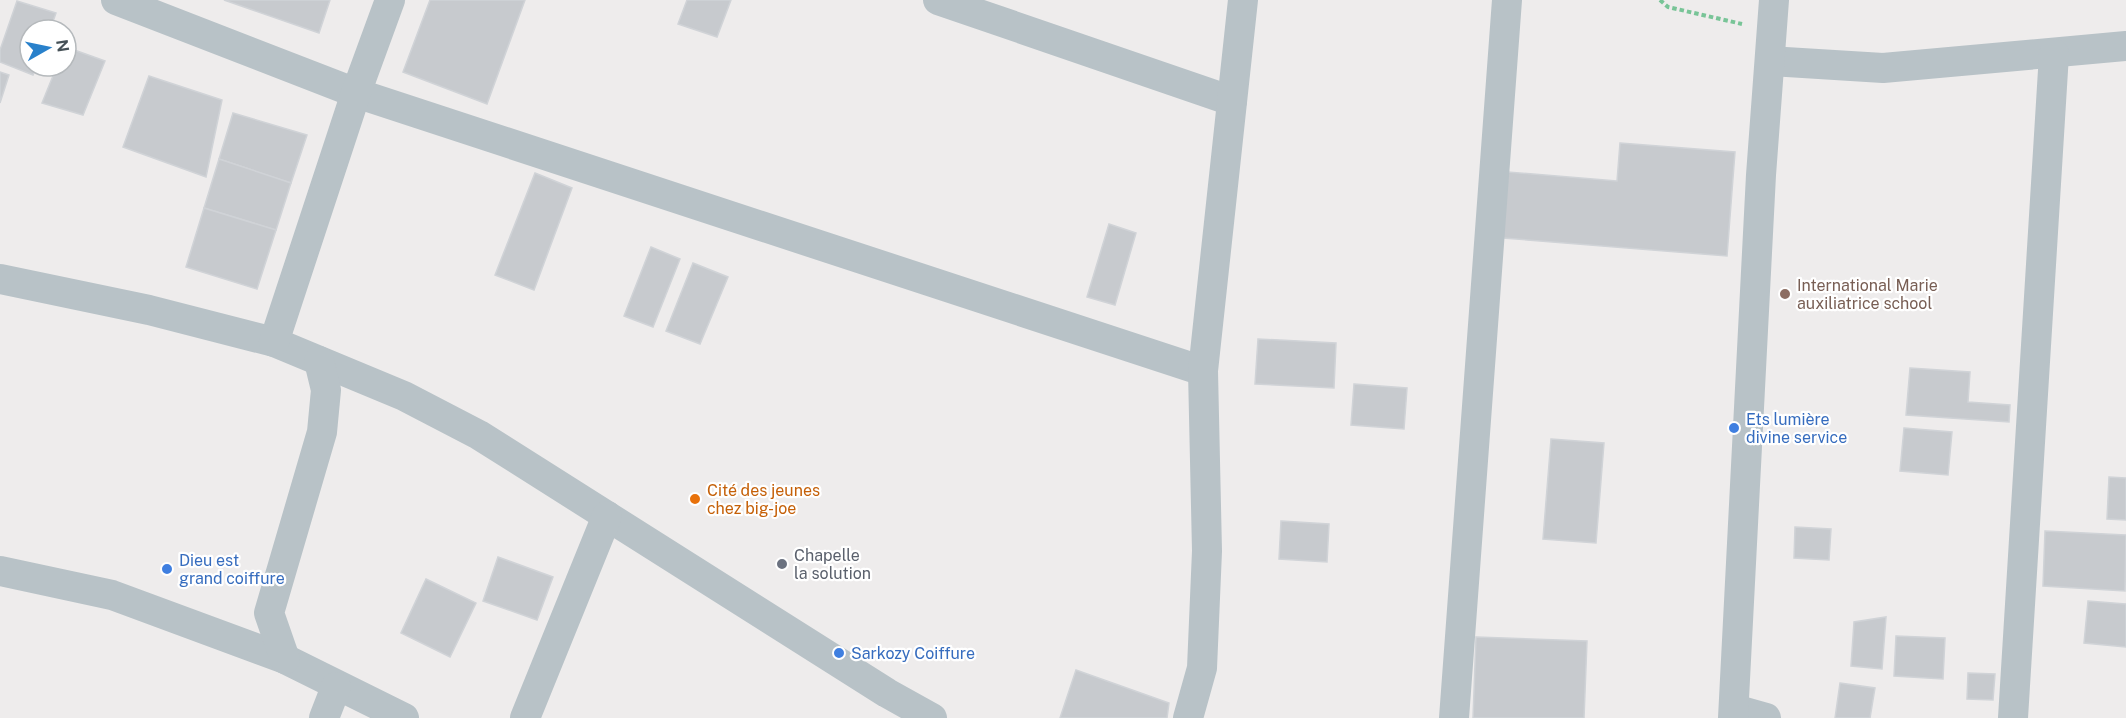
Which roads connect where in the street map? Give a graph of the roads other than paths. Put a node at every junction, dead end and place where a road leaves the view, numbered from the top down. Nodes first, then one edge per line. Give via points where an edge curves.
1 (116, 0) edge
2 (390, 0) edge
3 (938, 0) edge
4 (1243, 0) edge
5 (1507, 0) edge
6 (1774, 0) edge
7 (2126, 46) edge
8 (2054, 54) junction
9 (1771, 61) junction
10 (356, 93) junction
11 (1232, 102) junction
12 (0, 279) edge
13 (274, 342) junction
14 (319, 362) junction
15 (1203, 371) junction
16 (607, 516) junction
17 (0, 571) edge
18 (285, 659) junction
19 (336, 687) junction
20 (1734, 714) edge
21 (324, 718) edge
22 (404, 718) edge
23 (525, 718) edge
24 (932, 718) edge
25 (1188, 718) edge
26 (1454, 718) edge
27 (1766, 718) edge
28 (2013, 718) edge

1 - 10 street
2 - 10 street
3 - 11 street
4 - 11 street
5 - 26 street
6 - 9 street
7 - 8 street
8 - 9 street via 1883,68
8 - 28 street
9 - 20 street via 1761,175
10 - 13 street
10 - 15 street
11 - 15 street
12 - 13 street via 149,310
13 - 14 street
14 - 16 street via 404,396 479,435
14 - 18 street via 326,390 322,432 268,613
15 - 25 street via 1207,550 1202,668
16 - 23 street
16 - 24 street
17 - 18 street via 112,595
18 - 19 street
19 - 21 street
19 - 22 street
20 - 27 street

